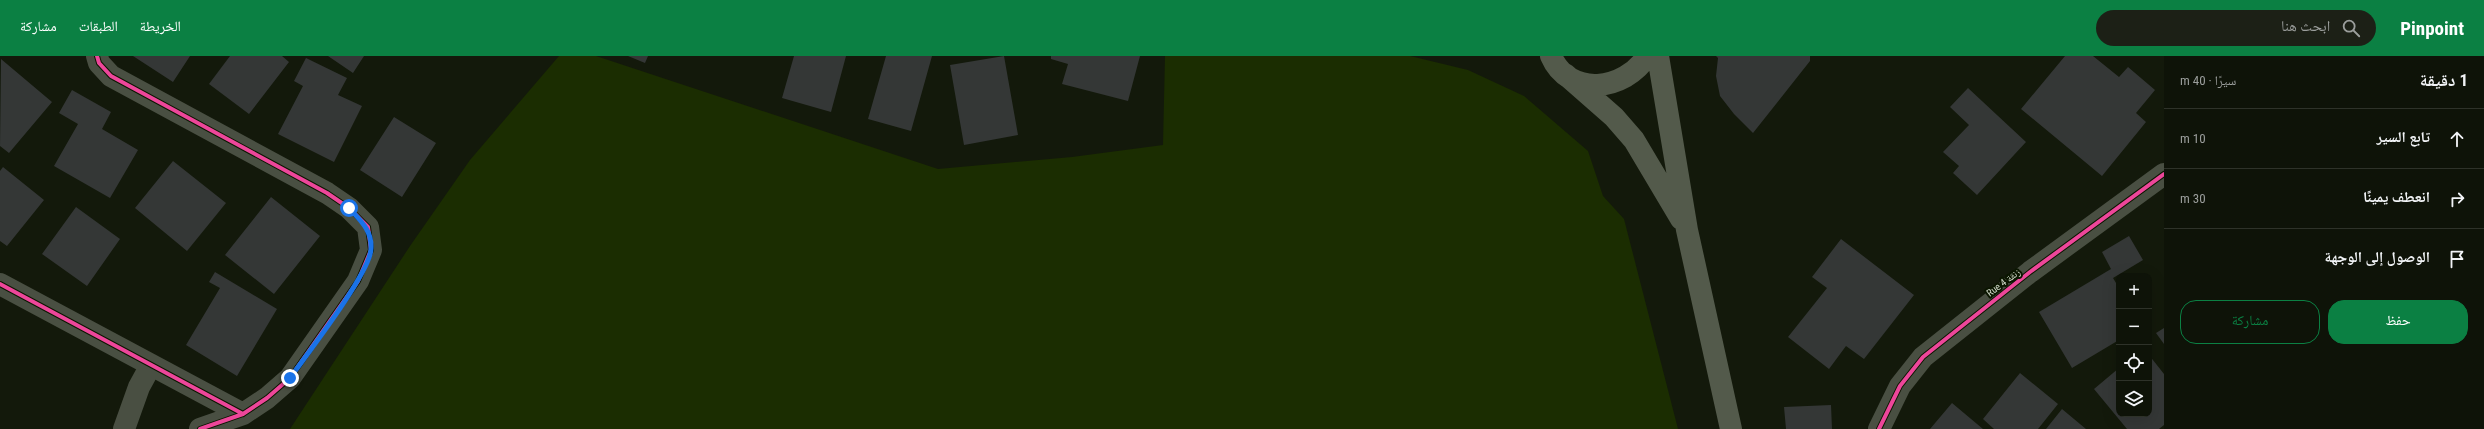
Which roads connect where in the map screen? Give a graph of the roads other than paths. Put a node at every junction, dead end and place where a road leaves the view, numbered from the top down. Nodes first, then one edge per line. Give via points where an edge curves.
1 (97, 56) edge
2 (1647, 56) edge
3 (1658, 56) edge
4 (1554, 61) edge
5 (2164, 174) edge
6 (1688, 230) junction
7 (0, 284) edge
8 (151, 365) junction
9 (243, 414) junction
10 (124, 429) edge
11 (200, 429) edge
12 (1732, 429) edge
13 (1879, 429) edge

1 - 9 street via 99,63 111,76 327,193 349,208 368,227 371,250 358,281 290,378
2 - 4 main road via 1641,66 1628,77 1613,84 1596,85 1580,82
3 - 6 main road
4 - 6 main road via 1614,117 1634,140
5 - 13 street, Rue 4 زنقة via 2012,286 1923,357 1900,386
6 - 12 main road
7 - 8 street
8 - 9 street
8 - 10 street via 138,388
9 - 11 street

